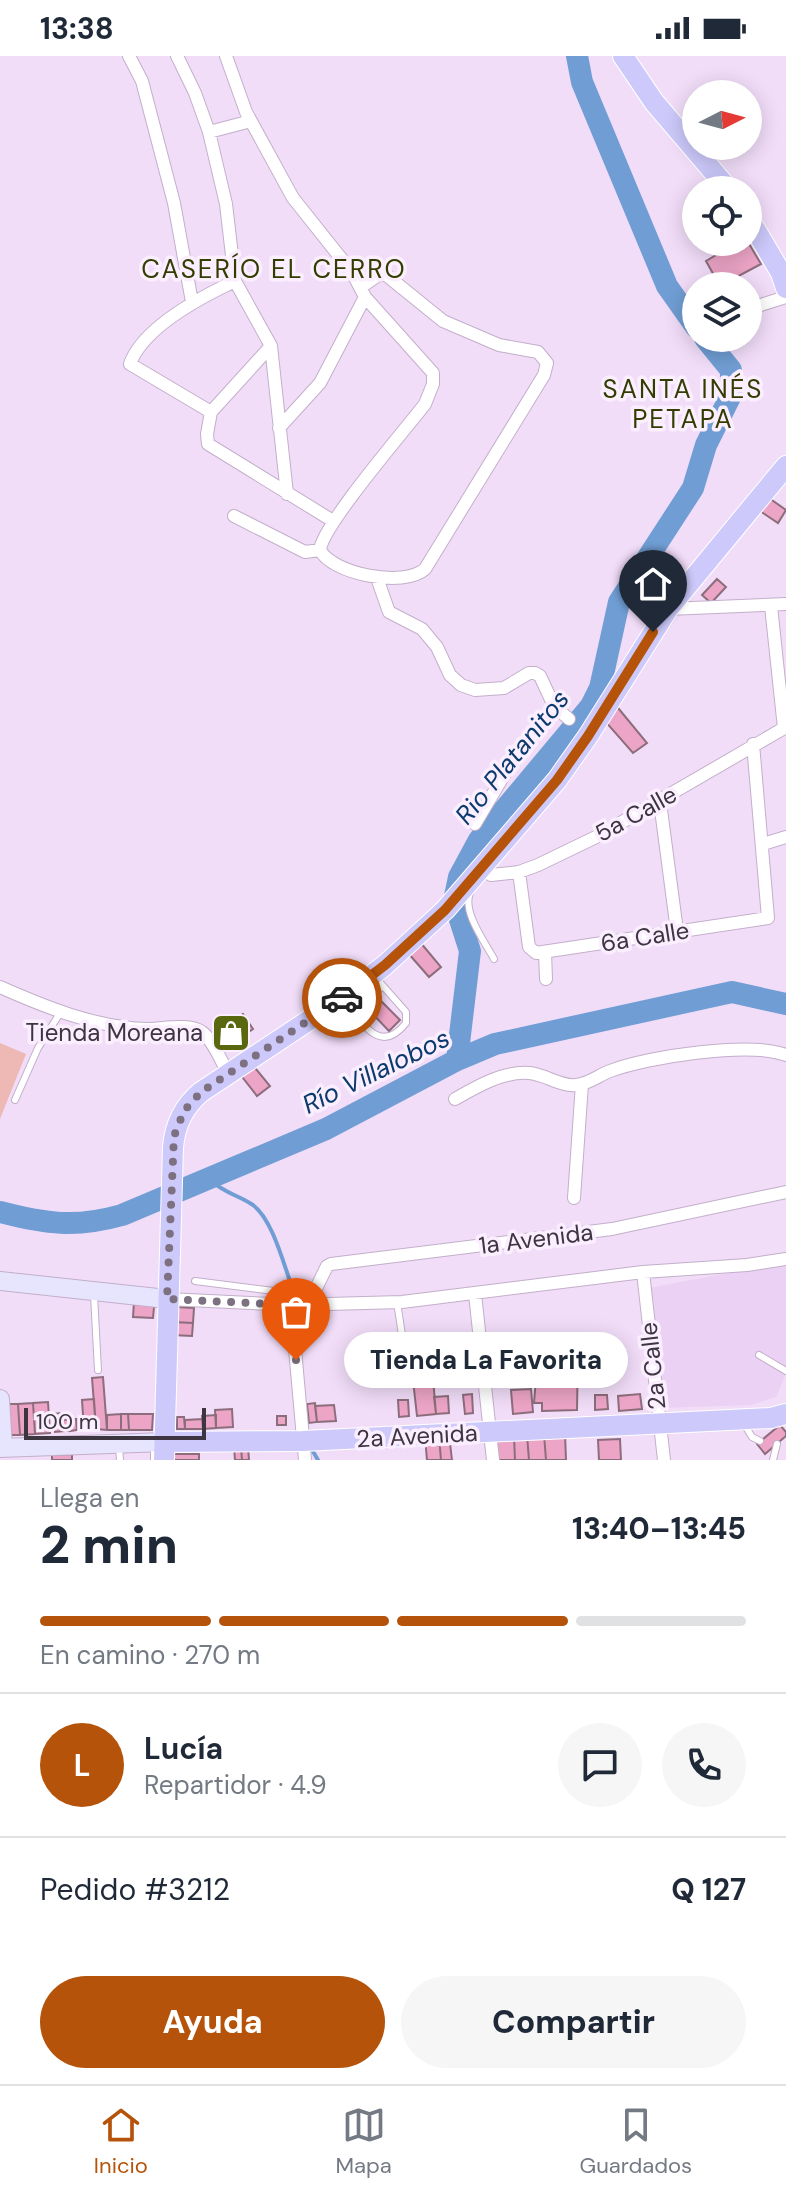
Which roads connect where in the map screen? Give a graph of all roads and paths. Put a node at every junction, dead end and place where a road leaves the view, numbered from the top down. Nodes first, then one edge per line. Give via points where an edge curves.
1 (129, 56) edge
2 (177, 56) edge
3 (226, 56) edge
4 (623, 56) edge
5 (251, 121) junction
6 (209, 132) junction
7 (717, 176) edge
8 (762, 241) edge
9 (784, 278) edge
10 (235, 281) junction
11 (363, 292) junction
12 (786, 297) edge
13 (192, 302) junction
14 (762, 305) edge
15 (271, 346) junction
16 (211, 412) junction
17 (279, 428) junction
18 (786, 466) edge
19 (287, 494) junction
20 (234, 516) dead end
21 (333, 521) junction
22 (320, 550) junction
23 (377, 578) junction
24 (786, 604) edge
25 (771, 606) junction
26 (668, 609) junction
27 (554, 706) junction
28 (569, 719) dead end
29 (785, 728) edge
30 (753, 744) junction
31 (660, 802) junction
32 (475, 824) dead end
33 (786, 837) edge
34 (763, 844) junction
35 (519, 872) junction
36 (470, 879) junction
37 (677, 931) junction
38 (545, 953) junction
39 (494, 959) dead end
40 (546, 979) dead end
41 (378, 980) junction
42 (0, 987) edge
43 (349, 1004) junction
44 (62, 1010) junction
45 (786, 1055) edge
46 (228, 1073) junction
47 (582, 1084) junction
48 (455, 1099) dead end
49 (15, 1100) dead end
50 (786, 1192) edge
51 (574, 1198) dead end
52 (786, 1259) edge
53 (643, 1272) junction
54 (0, 1281) edge
55 (195, 1281) dead end
56 (239, 1286) junction
57 (94, 1291) junction
58 (475, 1294) junction
59 (167, 1299) junction
60 (397, 1302) junction
61 (240, 1303) junction
62 (285, 1305) junction
63 (308, 1305) junction
64 (759, 1355) dead end
65 (407, 1368) dead end
66 (98, 1370) dead end
67 (786, 1371) edge
68 (0, 1399) edge
69 (786, 1414) edge
70 (741, 1420) junction
71 (660, 1424) junction
72 (490, 1432) junction
73 (760, 1441) dead end
74 (777, 1444) dead end
75 (308, 1446) edge
76 (159, 1451) edge
77 (2, 1452) edge
78 (119, 1452) edge
79 (493, 1460) edge
80 (664, 1460) edge
81 (773, 1460) edge

1 - 13 street via 142,81 174,203
2 - 6 street
3 - 5 street
4 - 7 main road
5 - 6 street
5 - 11 street via 293,198
6 - 10 street via 226,204
8 - 9 main road
10 - 13 street
10 - 15 street
11 - 17 street via 320,383
11 - 21 street via 429,365 433,384 425,404
11 - 23 street via 385,274 443,321 499,345 538,352 547,363 425,569 412,577
12 - 14 street
13 - 16 street via 140,344 130,364
15 - 16 street
15 - 17 street
16 - 19 street via 208,444
17 - 19 street
18 - 26 main road
19 - 21 street
20 - 22 street via 305,552
21 - 22 street
22 - 23 street via 328,560
23 - 27 street via 389,612 422,629 461,685 475,690 504,688 535,673
24 - 25 street
25 - 26 street
25 - 29 street
26 - 36 main road via 557,780
27 - 28 street
27 - 32 street via 513,760
29 - 30 street, 5a Calle
30 - 31 street, 5a Calle
30 - 34 street
31 - 35 street, 5a Calle
31 - 37 street
33 - 34 street
34 - 37 street, 6a Calle via 768,918
35 - 36 street, 5a Calle
35 - 38 street via 529,947
36 - 39 lane via 472,918
36 - 41 main road
37 - 38 street, 6a Calle
38 - 40 street
41 - 43 main road
41 - 43 lane via 406,1012 399,1032 391,1037 373,1033
42 - 44 street
43 - 46 main road
44 - 46 street via 124,1027 196,1030 205,1035
44 - 49 lane
45 - 47 street via 734,1050 665,1058
46 - 59 main road via 191,1100 177,1125
47 - 48 street via 529,1073 486,1082
47 - 51 street
50 - 63 street, 1a Avenida via 612,1229 331,1264
52 - 53 street
53 - 58 street
53 - 71 street, 2a Calle
54 - 57 main road
55 - 56 lane
56 - 61 lane
56 - 62 lane via 274,1291
57 - 59 main road
57 - 66 lane
58 - 60 street
58 - 72 street
59 - 61 street
59 - 76 main road
60 - 63 street
60 - 65 lane
61 - 62 street
62 - 63 street
62 - 75 street
64 - 67 lane
68 - 77 main road
69 - 70 main road, 2a Avenida
70 - 71 main road, 2a Avenida
70 - 73 lane
71 - 72 main road, 2a Avenida
71 - 80 street, 2a Calle
72 - 75 main road, 2a Avenida
72 - 79 street
74 - 81 lane
75 - 76 main road, 2a Avenida
76 - 78 main road, 2a Avenida
77 - 78 main road, 2a Avenida

